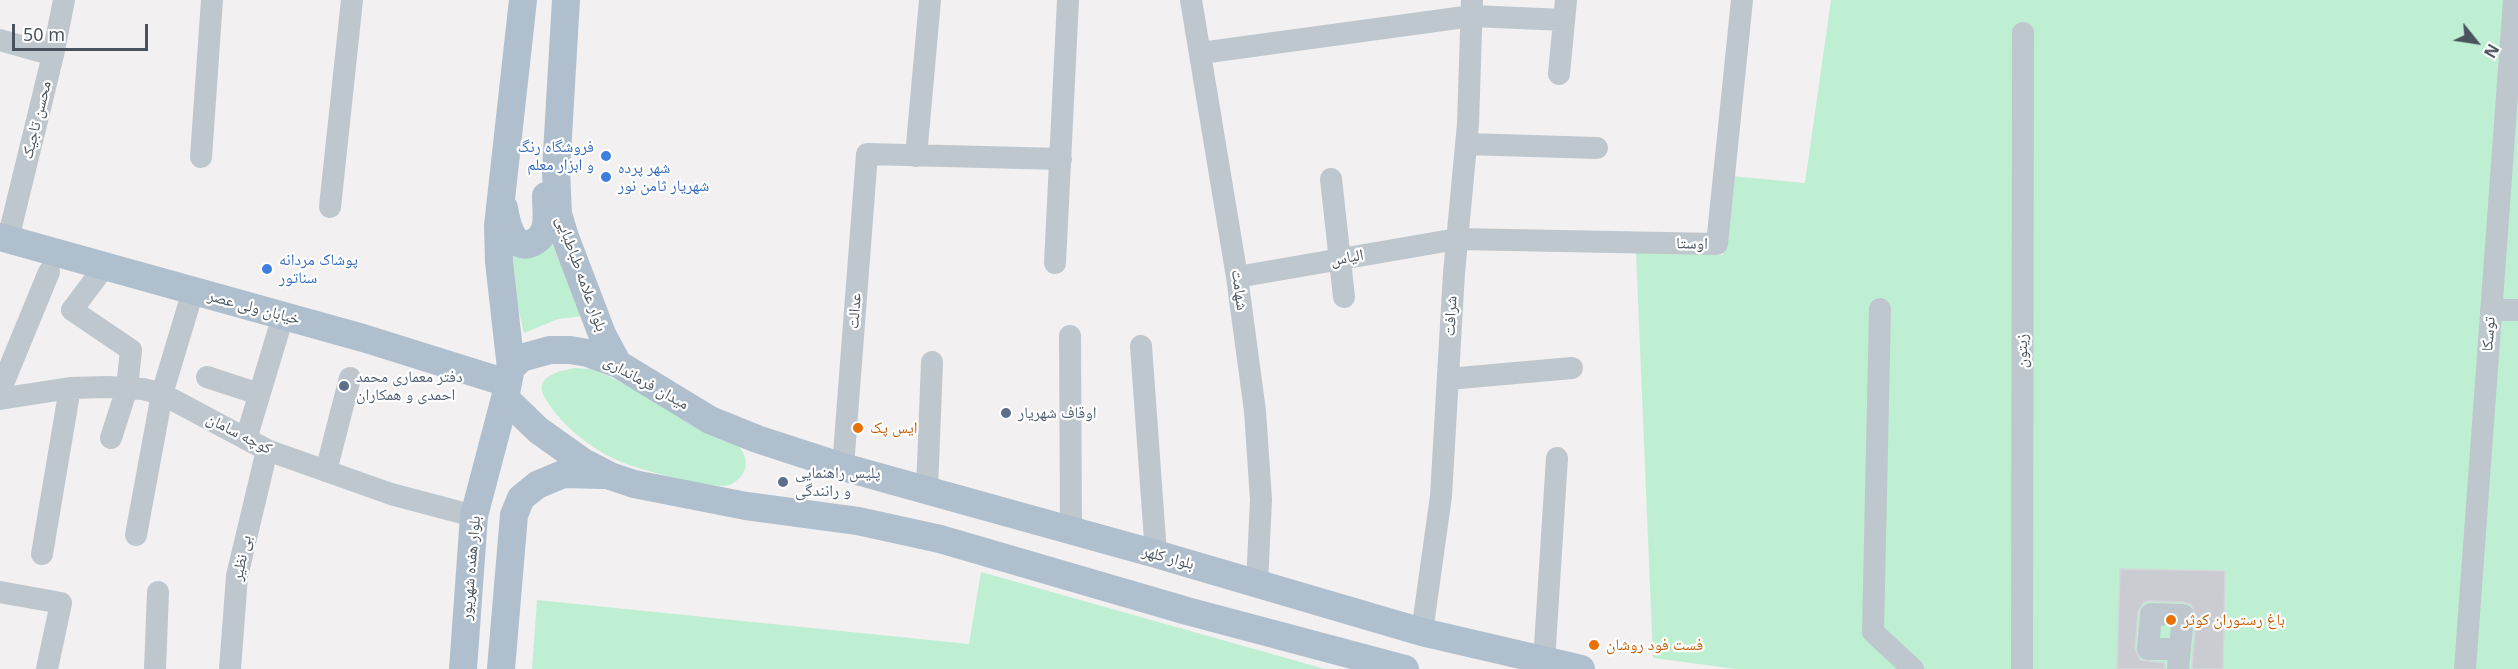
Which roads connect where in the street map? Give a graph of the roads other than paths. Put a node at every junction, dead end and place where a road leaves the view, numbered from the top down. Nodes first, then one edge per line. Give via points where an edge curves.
1 (64, 0) edge
2 (212, 0) edge
3 (352, 0) edge
4 (523, 0) edge
5 (566, 0) edge
6 (930, 0) edge
7 (1068, 0) edge
8 (1191, 0) edge
9 (1742, 0) edge
10 (2514, 0) edge
11 (1472, 8) edge
12 (1565, 10) edge
13 (2023, 33) dead end
14 (0, 40) edge
15 (1201, 53) junction
16 (53, 55) junction
17 (1559, 74) dead end
18 (560, 114) junction
19 (1466, 144) junction
20 (1597, 148) dead end
21 (916, 156) junction
22 (201, 157) dead end
23 (1061, 159) junction
24 (1331, 179) dead end
25 (502, 191) junction
26 (330, 207) dead end
27 (4, 238) edge
28 (1457, 239) junction
29 (1340, 260) junction
30 (1055, 263) dead end
31 (105, 266) junction
32 (49, 272) dead end
33 (1237, 278) junction
34 (193, 291) junction
35 (1344, 297) dead end
36 (1880, 309) dead end
37 (2491, 310) junction
38 (2518, 310) edge
39 (283, 316) junction
40 (1070, 336) dead end
41 (1141, 346) dead end
42 (932, 362) dead end
43 (618, 364) junction
44 (1572, 368) dead end
45 (207, 377) dead end
46 (350, 378) dead end
47 (1448, 379) junction
48 (508, 383) junction
49 (70, 388) junction
50 (127, 388) junction
51 (0, 392) edge
52 (162, 394) junction
53 (259, 394) junction
54 (0, 399) edge
55 (111, 438) dead end
56 (246, 439) junction
57 (757, 439) joint
58 (267, 450) junction
59 (1557, 458) dead end
60 (843, 467) junction
61 (326, 471) junction
62 (609, 476) junction
63 (927, 490) junction
64 (474, 516) junction
65 (1071, 532) junction
66 (136, 535) dead end
67 (42, 554) dead end
68 (1156, 554) junction
69 (1257, 583) junction
70 (0, 592) edge
71 (158, 592) dead end
72 (1422, 632) junction
73 (1544, 661) junction
74 (47, 669) edge
75 (155, 669) edge
76 (230, 669) edge
77 (463, 669) edge
78 (501, 669) edge
79 (1405, 669) edge
80 (1581, 669) edge
81 (1913, 669) edge
82 (2022, 669) edge
83 (2465, 669) edge

1 - 16 street, محسن تاجیک
2 - 22 street
3 - 26 street
4 - 25 main road
5 - 18 main road, بلوار علامه طباطبایی
6 - 21 street
7 - 23 street
8 - 15 street, شهامت
9 - 28 street, اوستا via 1717,244
10 - 37 street, توسکا
11 - 12 street
11 - 15 street
11 - 19 street, شرافت
12 - 17 street
13 - 82 street, زیتون
14 - 16 street
15 - 33 street, شهامت
16 - 27 street, محسن تاجیک
18 - 25 main road via 547,184 546,226 540,239 529,245 518,243 506,220
18 - 43 main road, بلوار علامه طباطبایی via 558,214 602,334
19 - 20 street
19 - 28 street, شرافت
21 - 23 street
21 - 60 street, عدالت via 867,154
23 - 30 street
24 - 29 street
25 - 48 main road via 499,262
27 - 31 main road, خیابان ولی عصر
28 - 29 street, الیاس
28 - 47 street, شرافت
29 - 33 street, الیاس
29 - 35 street
31 - 34 main road, خیابان ولی عصر
31 - 50 street via 72,310 131,350
32 - 51 street
33 - 69 street, شهامت via 1255,411 1261,500
34 - 39 main road, خیابان ولی عصر
34 - 52 street
36 - 81 street via 1874,632
37 - 38 street
37 - 83 street, توسکا
39 - 48 main road, خیابان ولی عصر
39 - 53 street
40 - 65 street
41 - 68 street
42 - 63 street
43 - 48 main road, میدان فرمانداری via 588,353 550,350 521,358
43 - 57 main road, میدان فرمانداری via 710,420
44 - 47 street
45 - 53 street
46 - 61 street
47 - 72 street, شرافت via 1441,496
48 - 62 main road via 538,430
48 - 64 main road, بلوار هفده شهریور
49 - 50 street, کوچه سامان
49 - 54 street, کوچه سامان
49 - 67 street
50 - 52 street, کوچه سامان
50 - 55 street
52 - 56 street, کوچه سامان
52 - 66 street
53 - 56 street
56 - 58 street, کوچه سامان
57 - 60 main road, بلوار کلهر
58 - 61 street, کوچه سامان
58 - 76 street, بی نظیر via 237,576
59 - 73 street
60 - 63 main road, بلوار کلهر
61 - 64 street, کوچه سامان via 391,494
62 - 78 main road via 563,474 537,485 520,498 514,515
62 - 79 main road via 676,494 858,521 940,538 1187,611
63 - 65 main road, بلوار کلهر
64 - 77 main road, بلوار هفده شهریور
65 - 68 main road, بلوار کلهر
68 - 69 main road, بلوار کلهر
69 - 72 main road, بلوار کلهر
70 - 74 street via 61,603
71 - 75 street
72 - 73 main road, بلوار کلهر
73 - 80 main road, بلوار کلهر

